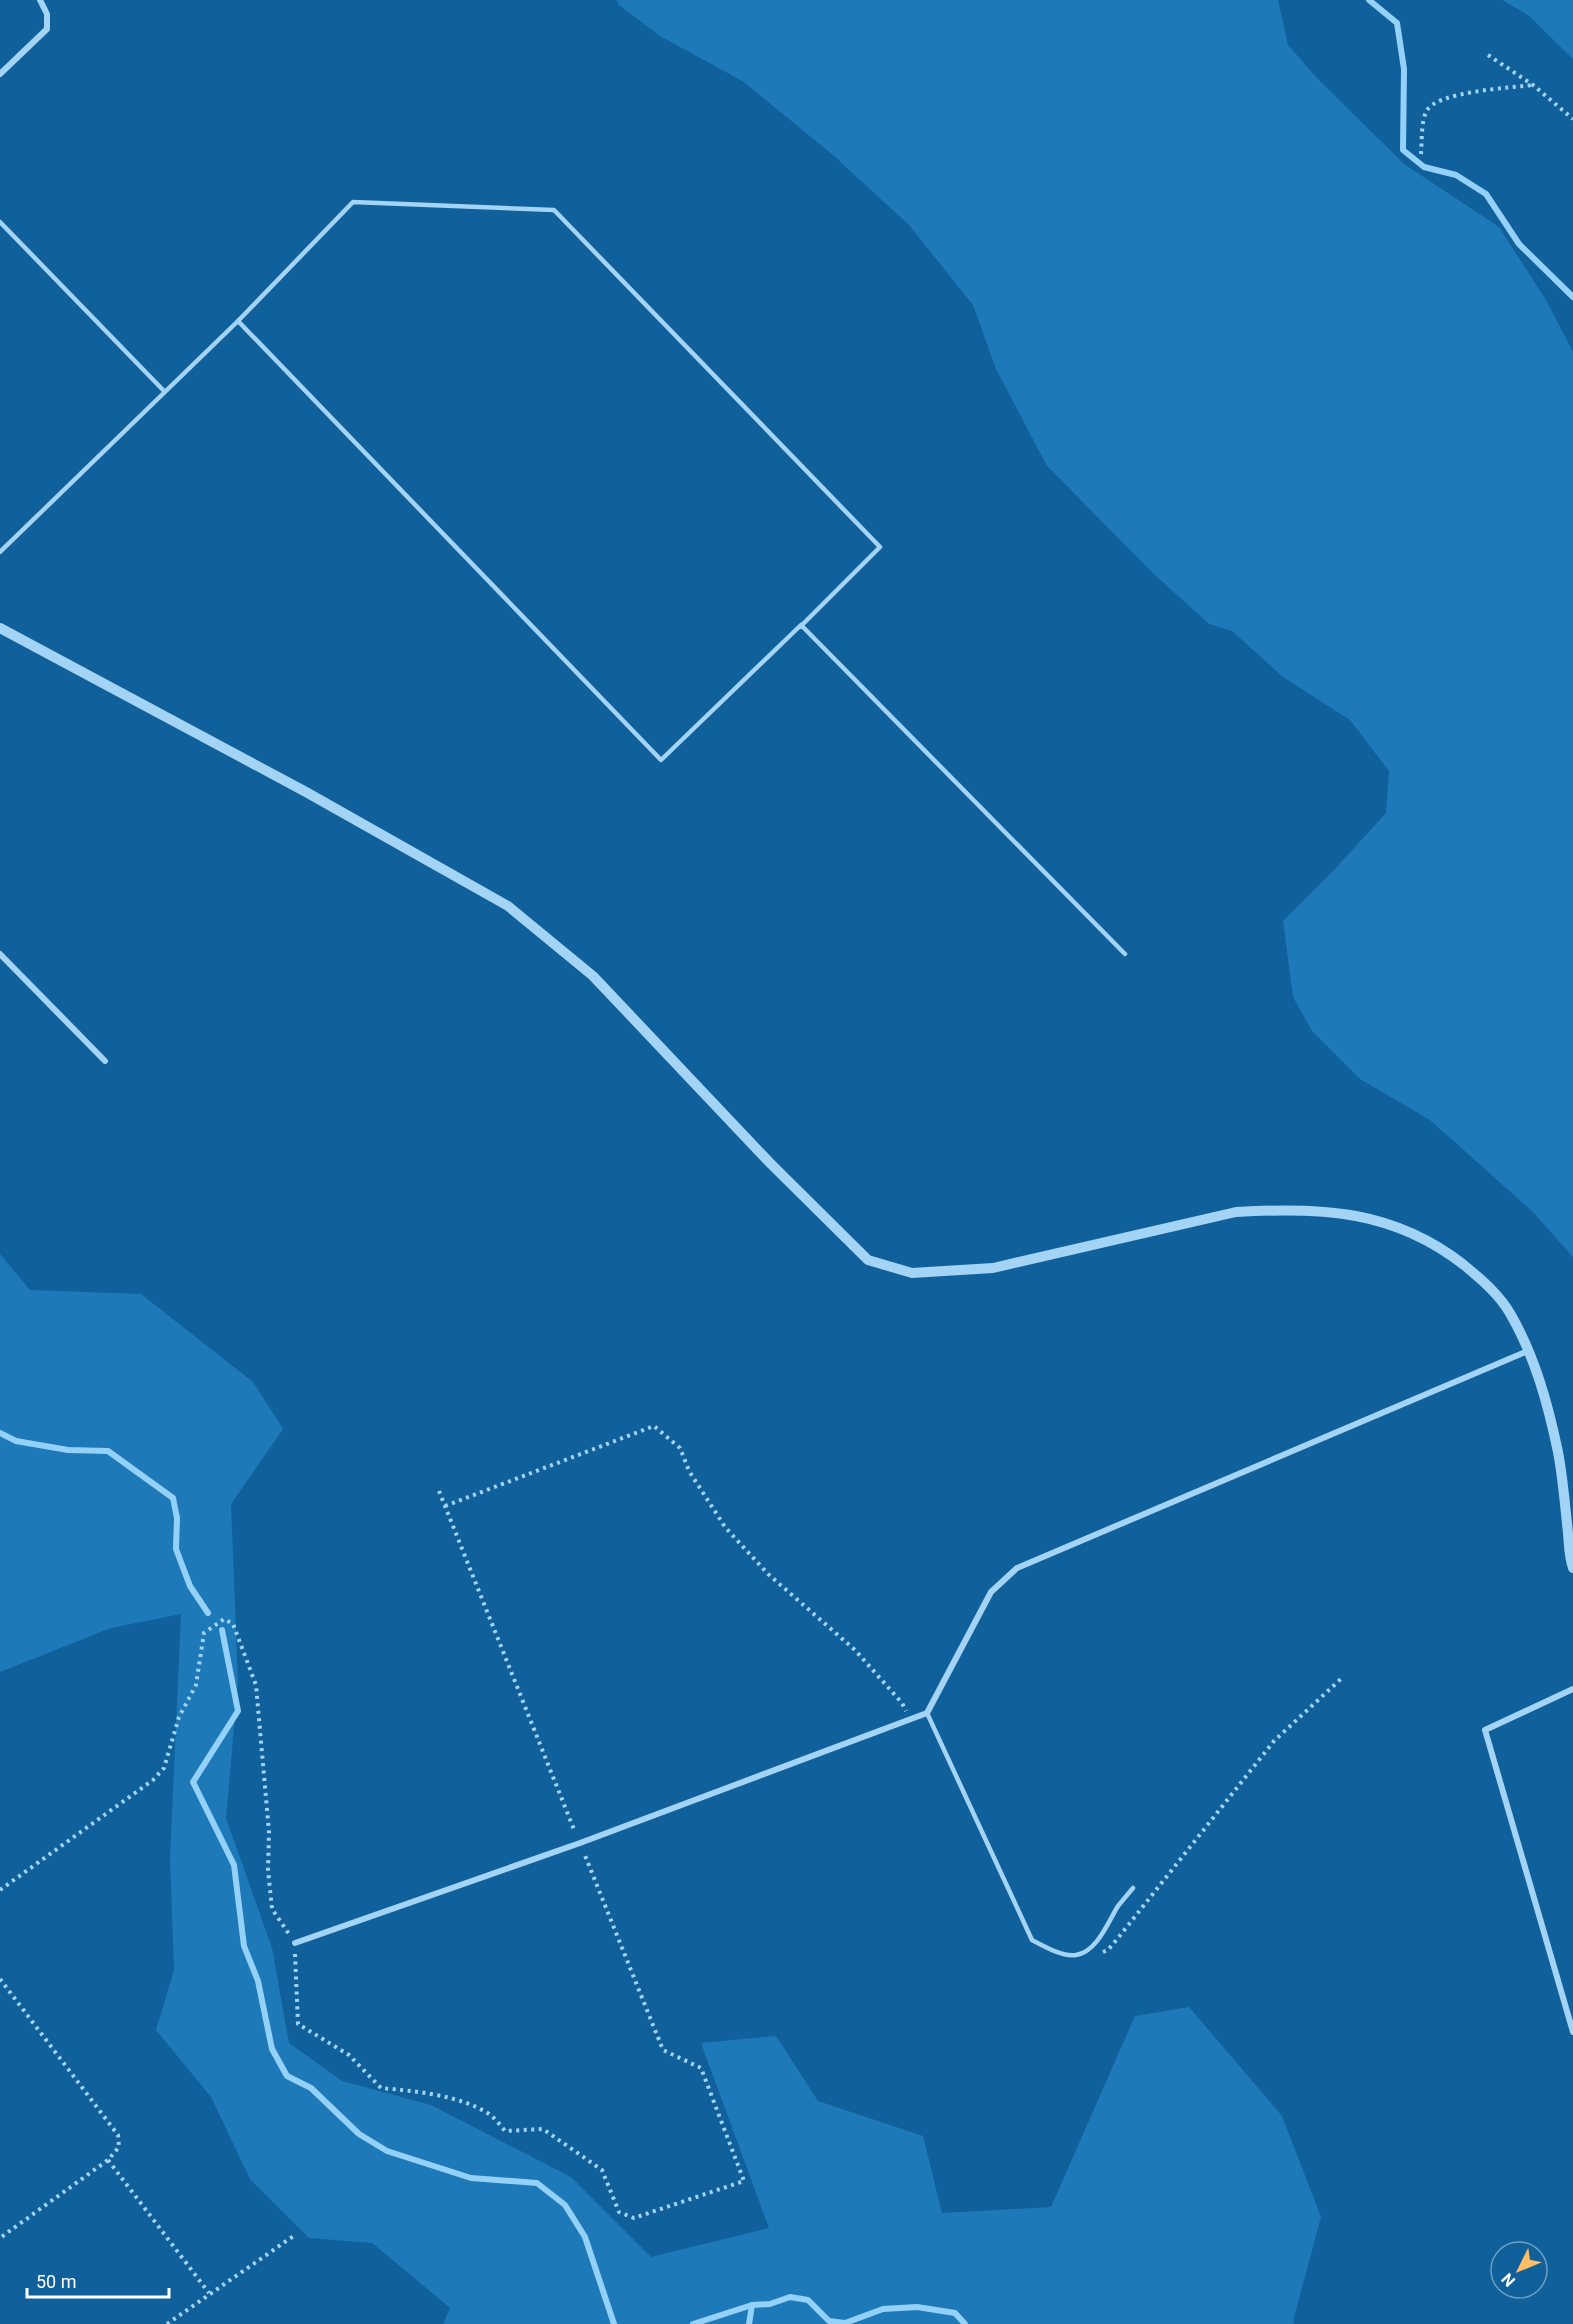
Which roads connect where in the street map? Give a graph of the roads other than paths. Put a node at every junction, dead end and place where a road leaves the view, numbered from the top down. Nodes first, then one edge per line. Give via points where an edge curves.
1 (40, 0) edge
2 (0, 74) edge
3 (0, 222) edge
4 (238, 321) junction
5 (164, 391) junction
6 (0, 552) edge
7 (800, 627) junction
8 (0, 628) edge
9 (0, 954) edge
10 (1125, 954) dead end
11 (105, 1060) dead end
12 (1528, 1351) junction
13 (1573, 1569) edge
14 (1573, 1689) edge
15 (927, 1713) junction
16 (1133, 1888) dead end
17 (295, 1943) road end
18 (1573, 2032) edge

1 - 2 street via 47,14 47,29
3 - 5 lane
4 - 5 lane
4 - 7 lane via 661,760
4 - 7 lane via 353,202 554,210 880,547
5 - 6 lane
7 - 10 lane
8 - 12 street via 306,792 508,906 593,976 868,1260 912,1273 993,1268 1236,1212 1310,1210 1348,1215 1402,1227 1444,1249 1481,1279 1510,1312
9 - 11 street
12 - 13 street via 1546,1398 1560,1464
12 - 15 street via 1017,1568 991,1592
14 - 18 street via 1485,1730
15 - 16 lane via 1032,1940 1075,1956 1088,1951
15 - 17 street via 580,1843

